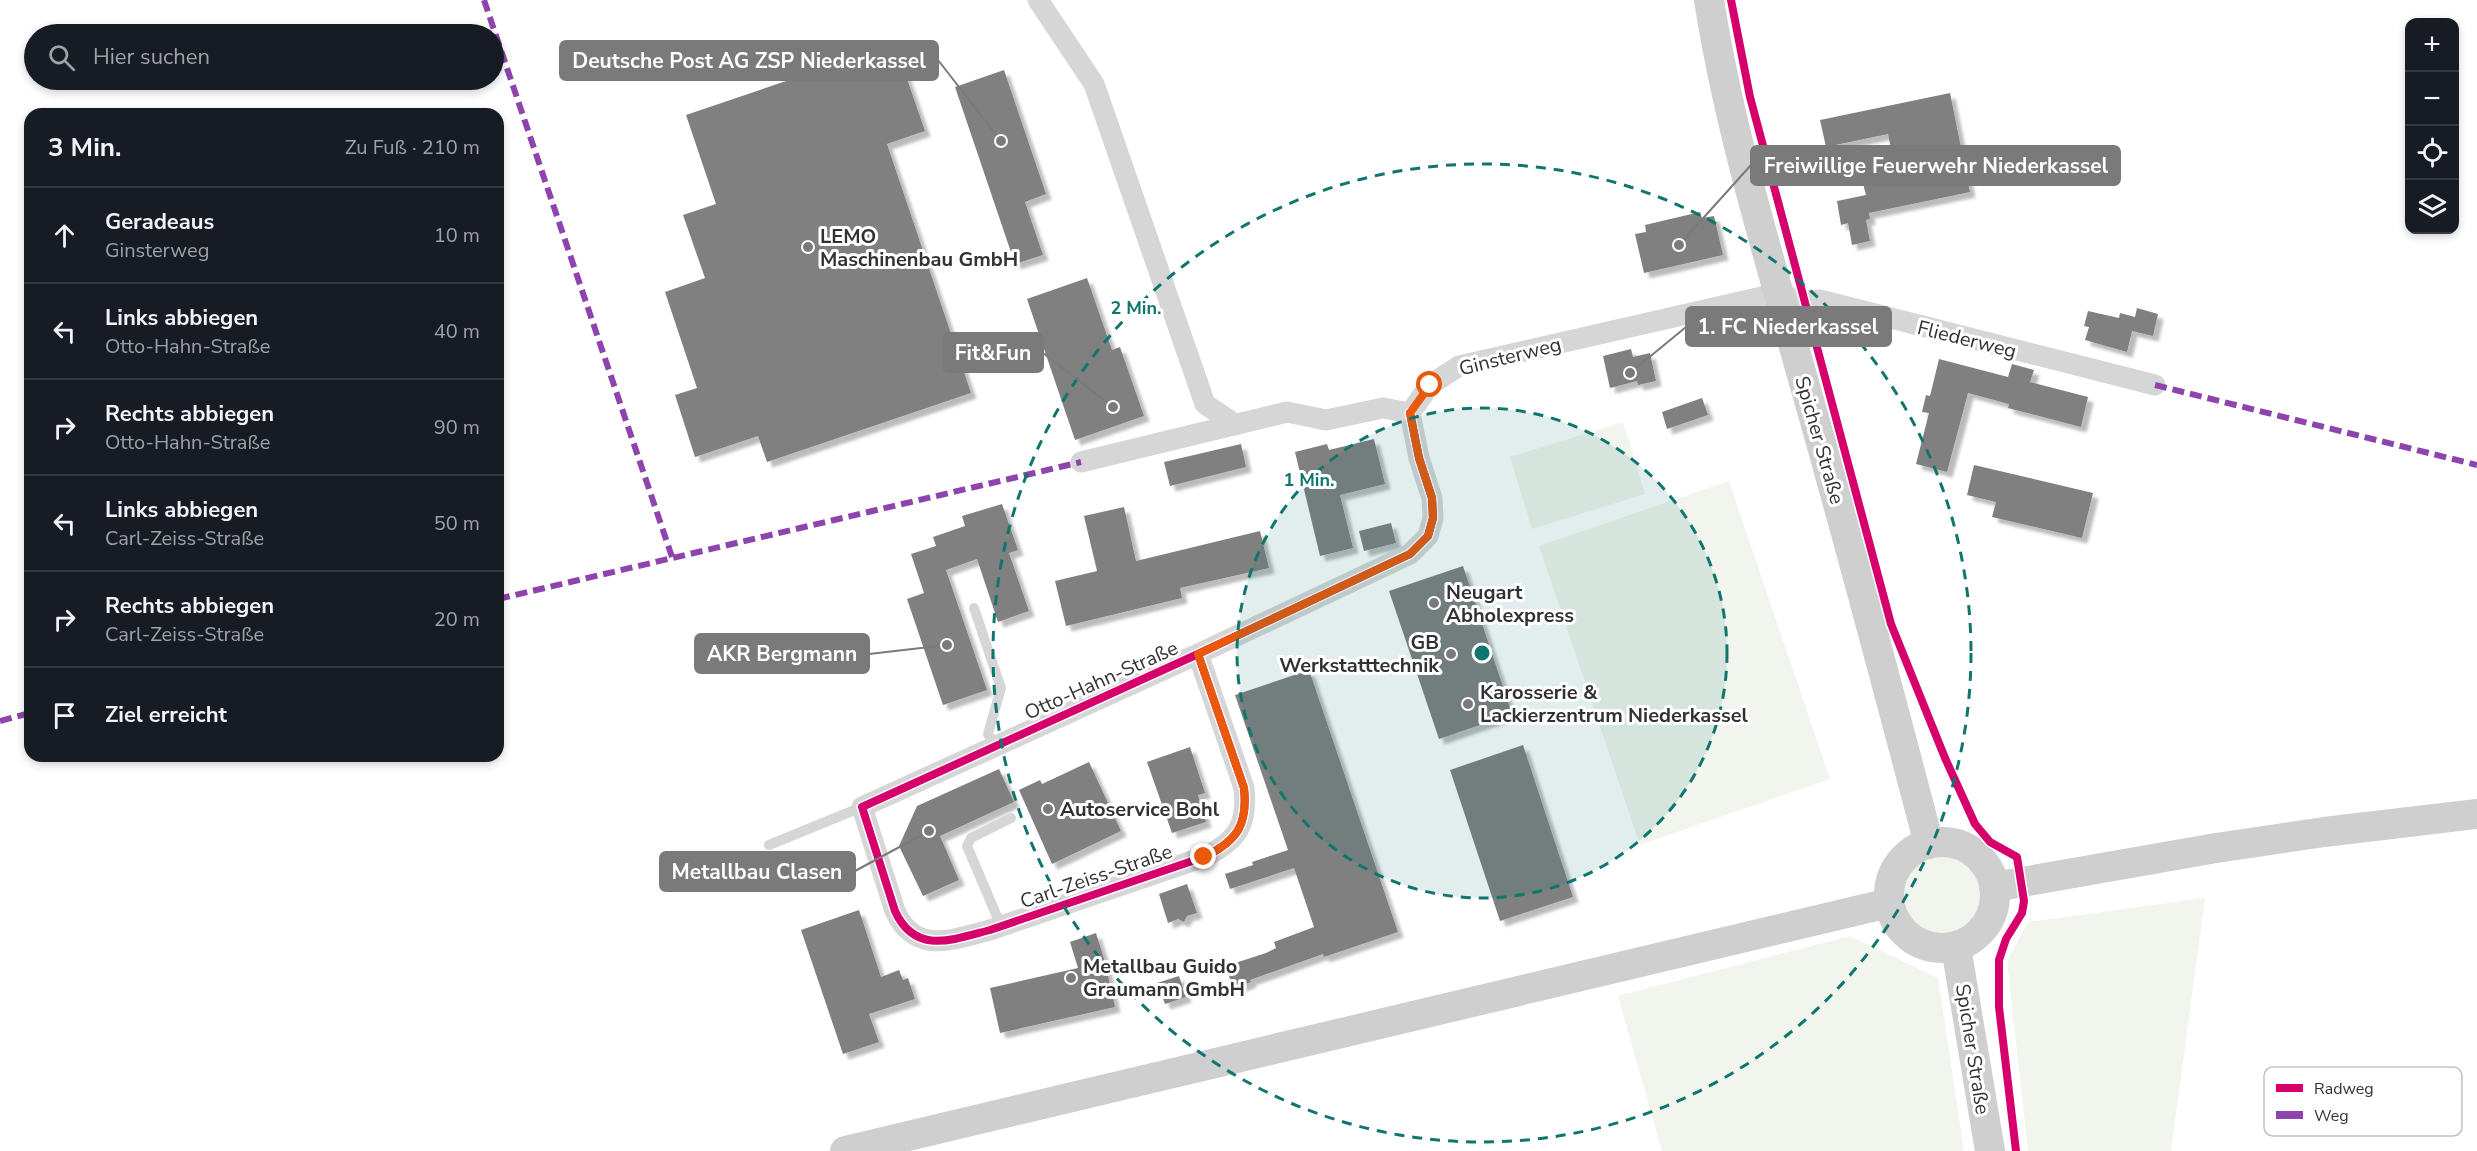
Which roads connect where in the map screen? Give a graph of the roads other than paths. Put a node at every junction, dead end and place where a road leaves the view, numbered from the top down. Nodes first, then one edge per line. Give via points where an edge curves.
1 (1038, 0) edge
2 (1709, 0) edge
3 (1779, 293) junction
4 (2156, 386) dead end
5 (1410, 413) junction
6 (1236, 424) junction
7 (1081, 462) dead end
8 (974, 608) dead end
9 (1198, 654) junction
10 (995, 746) junction
11 (862, 807) junction
12 (2477, 814) edge
13 (1011, 818) dead end
14 (1929, 843) junction
15 (769, 845) dead end
16 (1994, 887) junction
17 (1889, 903) junction
18 (1001, 926) junction
19 (1956, 947) junction
20 (845, 1151) edge
21 (1990, 1151) edge

1 - 6 street via 1094,84 1204,404
2 - 3 main road, Spicher Straße via 1724,85
3 - 4 street, Fliederweg via 1798,301 1820,300
3 - 5 street, Ginsterweg via 1459,366 1430,385
3 - 14 main road, Spicher Straße
5 - 6 street via 1383,408 1326,420 1287,412
5 - 9 street, Otto-Hahn-Straße via 1432,498 1433,518 1428,536 1410,554
6 - 7 street
8 - 10 lane via 1001,688 988,734
9 - 10 street, Otto-Hahn-Straße
9 - 18 street, Carl-Zeiss-Straße via 1244,788 1246,809 1240,829 1228,844 1204,857
10 - 11 street, Otto-Hahn-Straße
11 - 15 lane, Otto-Hahn-Straße
11 - 18 street, Carl-Zeiss-Straße via 895,911 912,935 935,942
12 - 16 main road via 2248,843
13 - 18 lane via 971,838 967,846
14 - 16 main road via 1963,846 1978,856 1989,870
14 - 17 main road via 1902,860 1889,888
16 - 19 main road via 1993,910 1982,930
17 - 19 main road via 1895,920 1921,944 1938,949
17 - 20 main road
19 - 21 main road, Spicher Straße

